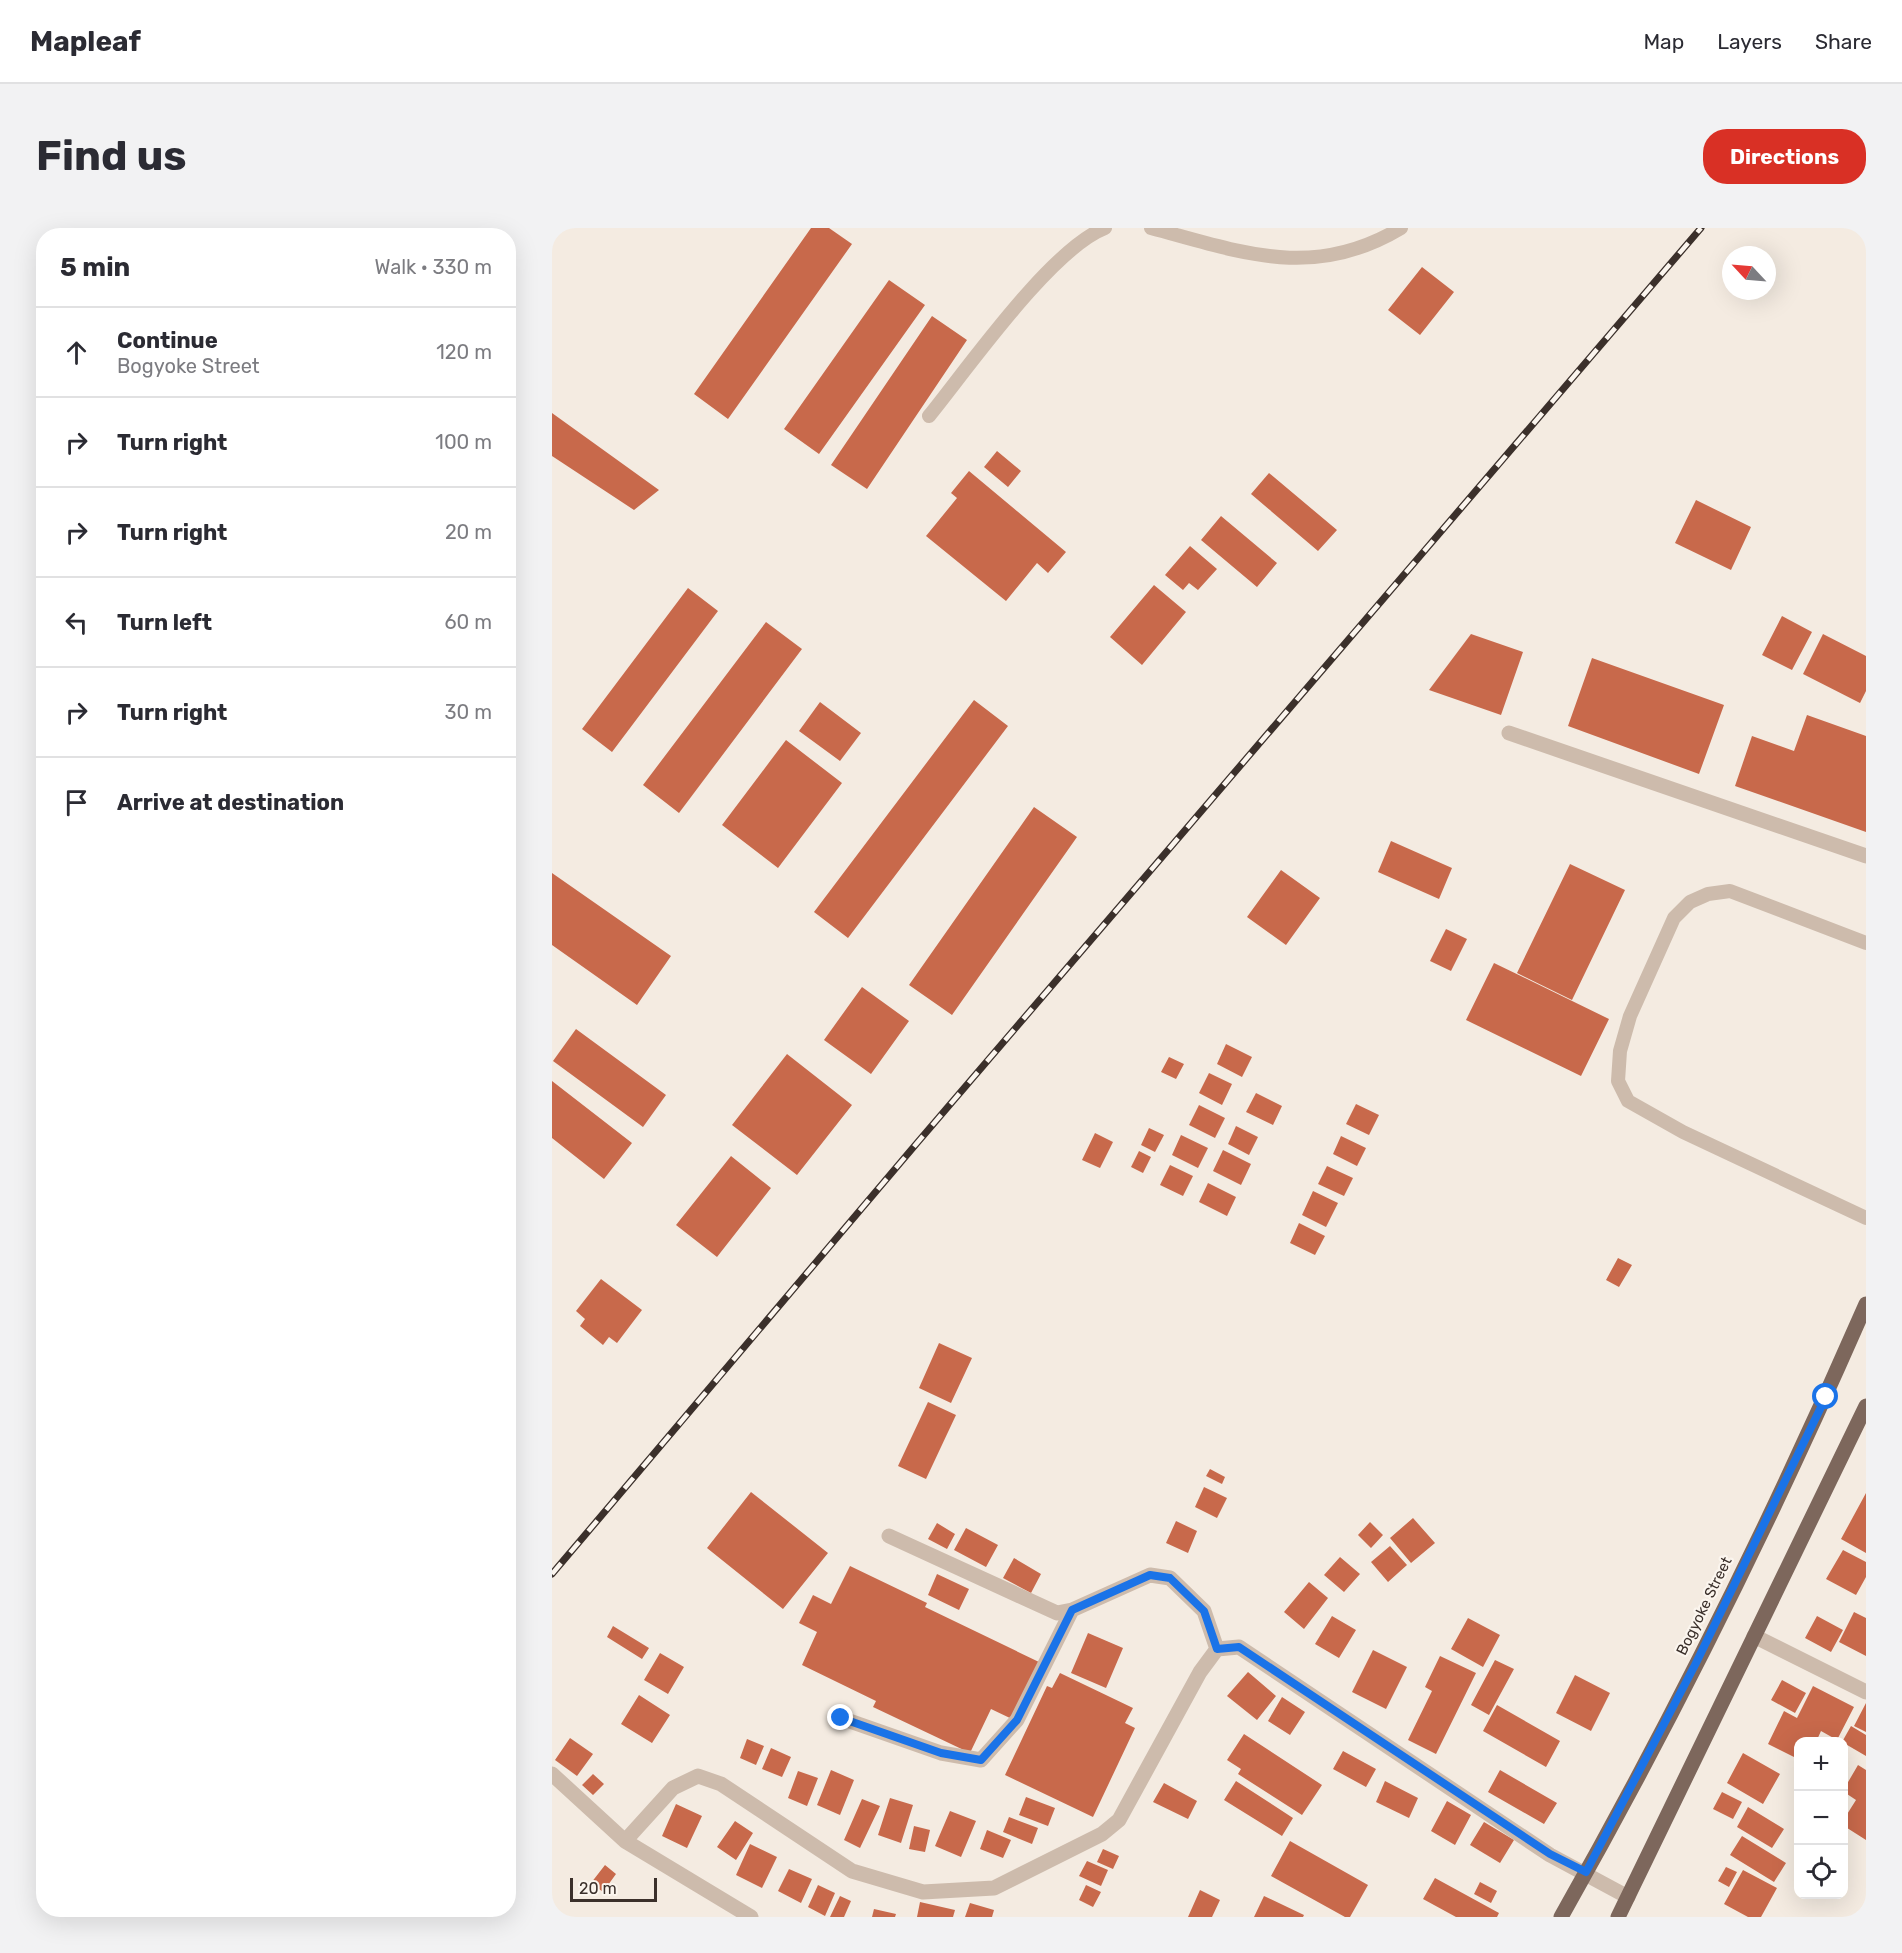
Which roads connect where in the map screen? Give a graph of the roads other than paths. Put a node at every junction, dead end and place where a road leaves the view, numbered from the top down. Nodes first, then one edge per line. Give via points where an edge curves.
1 (1105, 228) edge
2 (1150, 228) edge
3 (1401, 228) edge
4 (929, 416) dead end
5 (1509, 733) dead end
6 (1866, 856) edge
7 (1866, 943) edge
8 (1866, 1218) edge
9 (1866, 1304) edge
10 (1866, 1406) edge
11 (889, 1536) dead end
12 (1072, 1610) junction
13 (1754, 1636) junction
14 (1217, 1649) junction
15 (1866, 1692) edge
16 (841, 1718) dead end
17 (552, 1774) edge
18 (625, 1841) junction
19 (1586, 1872) junction
20 (1628, 1897) junction
21 (751, 1917) edge
22 (1561, 1917) edge
23 (1618, 1917) edge

1 - 4 lane via 1066,254
2 - 3 lane via 1249,255 1300,260 1346,253
5 - 6 street
7 - 8 lane via 1730,891 1690,902 1674,918 1630,1016 1620,1051 1618,1081 1628,1101 1683,1132
9 - 19 main road, Bogyoke Street via 1826,1397 1695,1665
10 - 13 main road
11 - 12 street via 1057,1612
12 - 14 street via 1150,1575 1170,1578 1204,1611
12 - 16 street via 1017,1720 981,1760 941,1753
13 - 15 street
13 - 20 main road
14 - 18 street via 1200,1672 1119,1820 1102,1834 994,1888 923,1892 852,1871 721,1784 698,1776 673,1788
14 - 19 street via 1239,1647 1550,1854
17 - 18 street
18 - 21 street
19 - 20 street
19 - 22 main road, Bogyoke Street
20 - 23 main road

